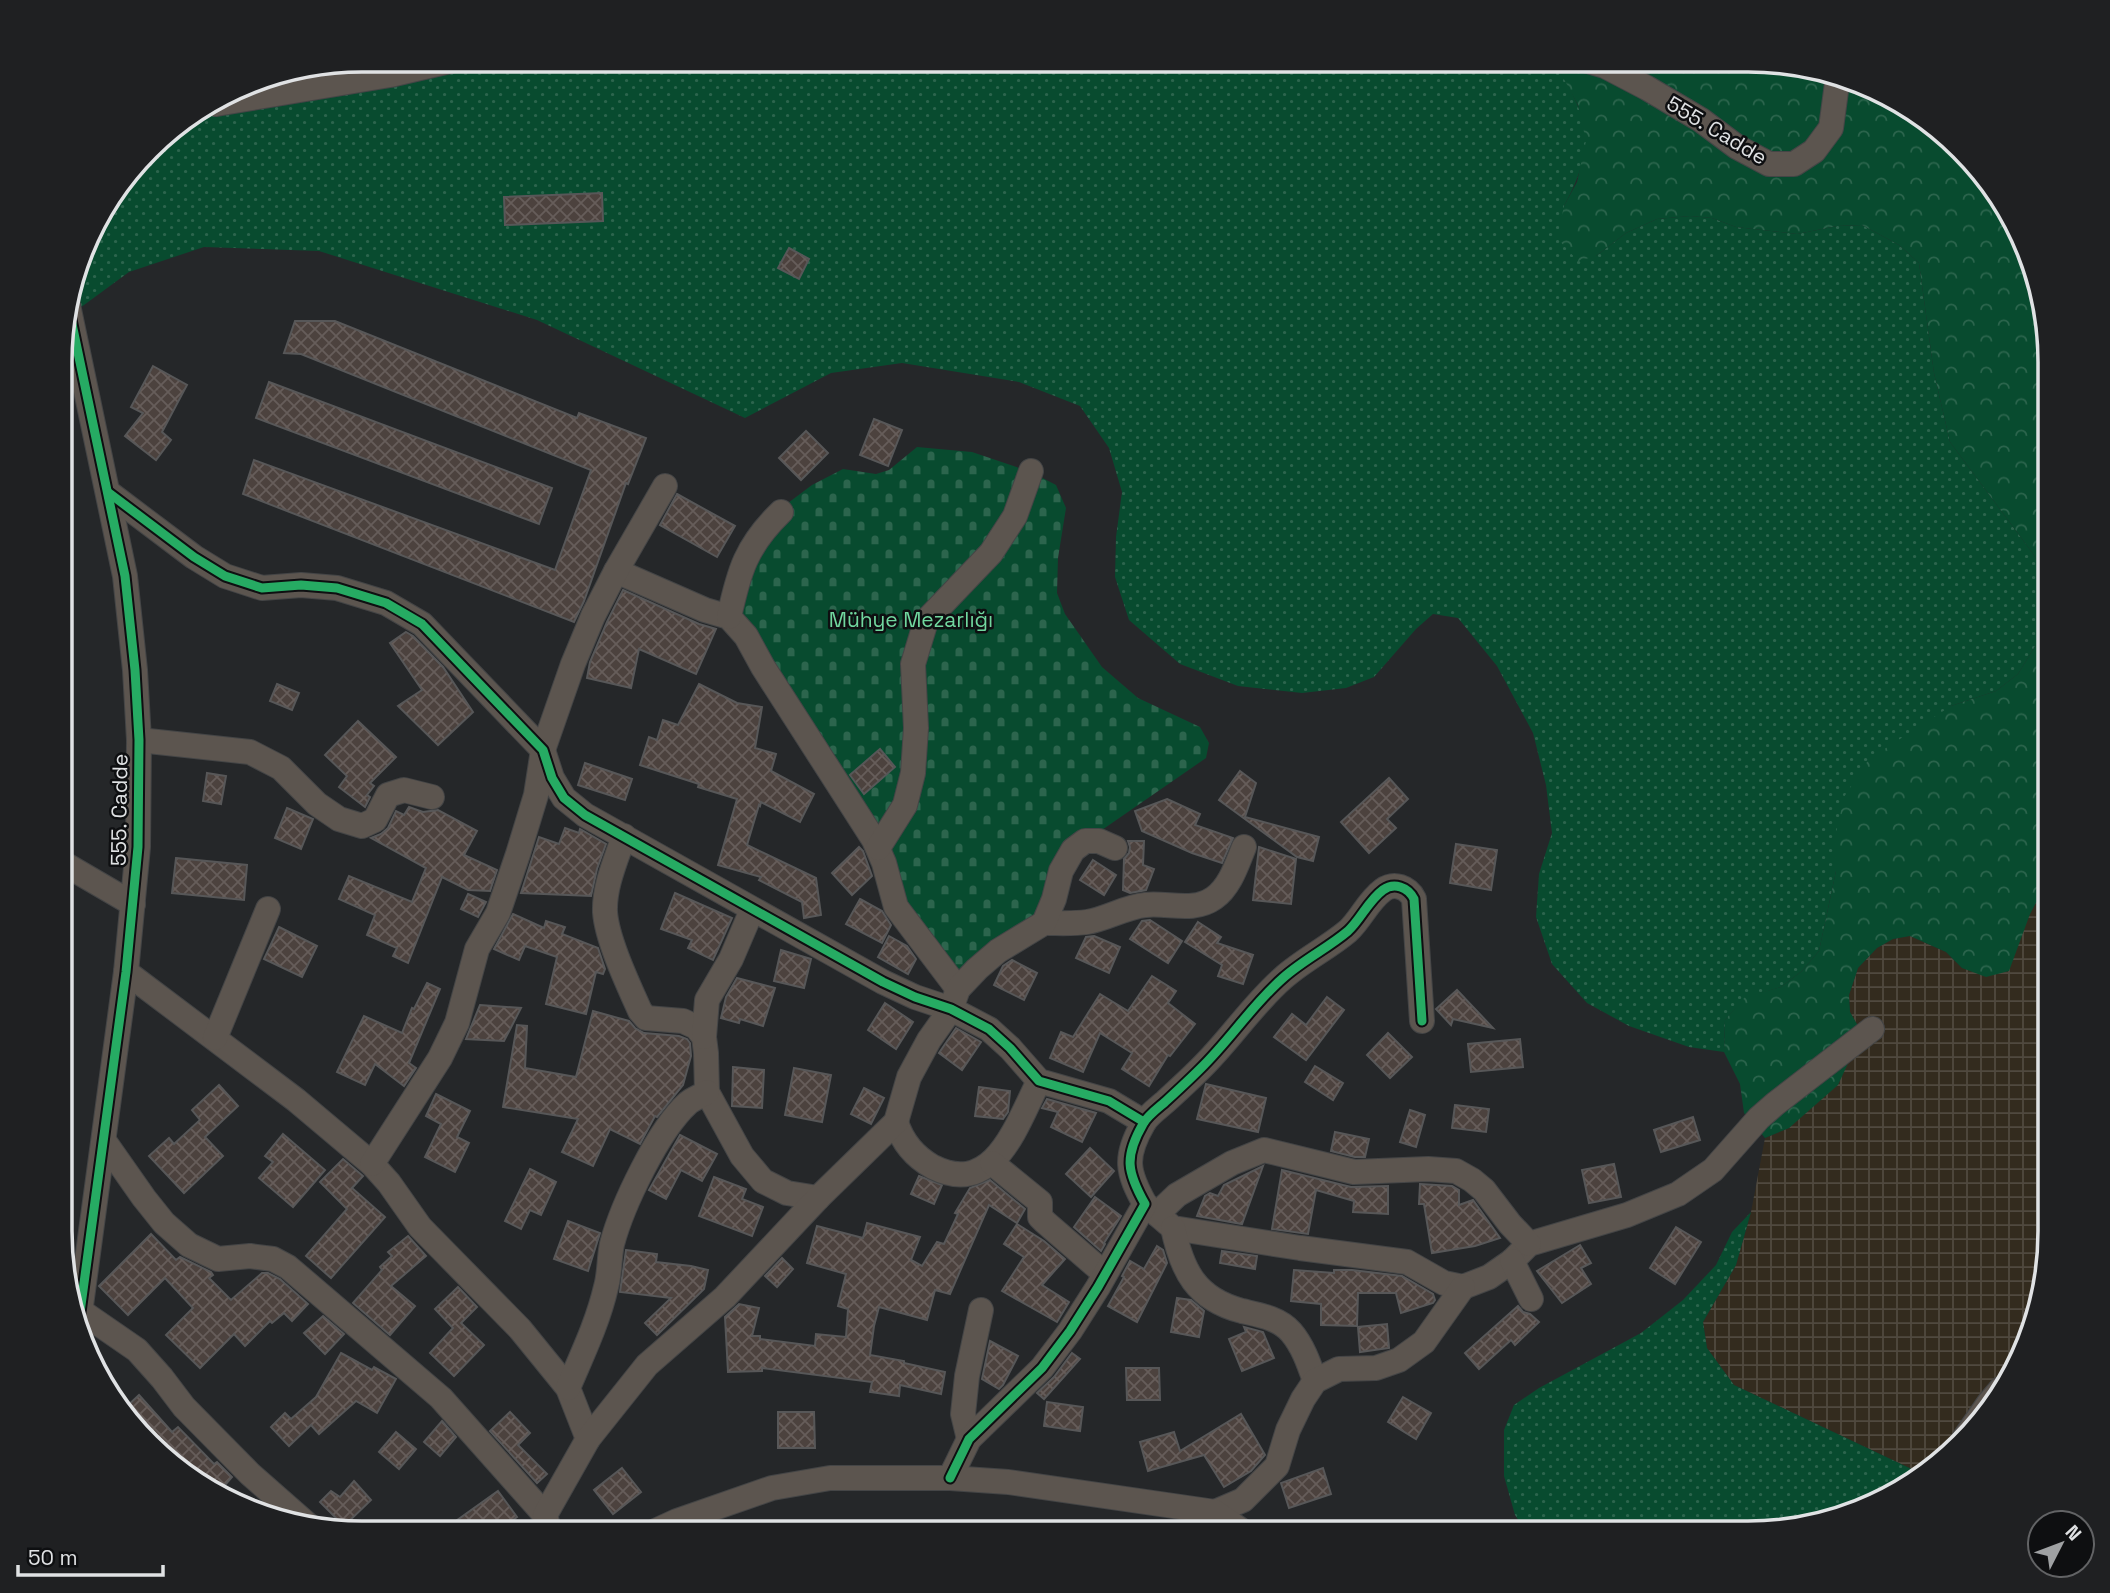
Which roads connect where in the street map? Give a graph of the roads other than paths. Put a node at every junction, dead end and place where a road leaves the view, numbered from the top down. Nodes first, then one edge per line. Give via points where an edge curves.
1 (403, 72) edge
2 (1616, 72) edge
3 (1837, 86) edge
4 (236, 101) edge
5 (72, 374) edge
6 (1031, 471) dead end
7 (665, 486) dead end
8 (108, 493) junction
9 (781, 512) dead end
10 (616, 570) junction
11 (729, 617) junction
12 (139, 740) junction
13 (543, 750) junction
14 (432, 797) dead end
15 (624, 836) junction
16 (1244, 847) dead end
17 (878, 848) junction
18 (1115, 848) dead end
19 (72, 868) edge
20 (133, 904) junction
21 (268, 909) dead end
22 (752, 910) junction
23 (1044, 923) junction
24 (126, 972) junction
25 (954, 999) junction
26 (1422, 1021) dead end
27 (1872, 1029) dead end
28 (704, 1037) junction
29 (215, 1038) junction
30 (1039, 1081) junction
31 (707, 1092) junction
32 (897, 1122) junction
33 (1144, 1122) junction
34 (104, 1140) junction
35 (992, 1163) junction
36 (372, 1164) junction
37 (818, 1198) junction
38 (1158, 1215) junction
39 (1520, 1253) junction
40 (1105, 1274) junction
41 (1463, 1287) junction
42 (1531, 1299) dead end
43 (81, 1302) edge
44 (981, 1310) dead end
45 (85, 1319) edge
46 (1315, 1381) junction
47 (568, 1388) junction
48 (589, 1439) junction
49 (969, 1439) junction
50 (950, 1478) junction
51 (1215, 1512) junction
52 (294, 1513) edge
53 (544, 1521) edge
54 (548, 1521) edge
55 (677, 1521) edge
56 (1228, 1521) edge

1 - 4 street
2 - 3 street, 555. Cadde via 1769,164 1794,164 1814,152 1830,128
5 - 8 street, 555. Cadde
6 - 17 street via 1015,516 991,553 926,621 913,664 914,773 905,805
7 - 10 street
8 - 12 street, 555. Cadde via 125,576
8 - 13 street via 225,576 262,588 337,588 386,603 422,624
9 - 11 street via 744,562
10 - 11 street
10 - 13 street via 573,664
11 - 17 street via 746,636
12 - 14 street via 250,752 281,768 339,819 362,826 375,820 388,795 404,790
12 - 20 street, 555. Cadde
13 - 15 street via 564,798
13 - 36 street via 536,795 518,854 498,913 477,949 457,1023 440,1058
15 - 22 street
15 - 28 street via 605,912 629,988 646,1017 683,1021
16 - 23 street via 1229,879 1213,899 1186,906 1145,905 1088,922
17 - 25 street via 896,906
18 - 23 street via 1086,841 1073,850
19 - 20 street
20 - 24 street, 555. Cadde
21 - 29 street
22 - 25 street via 915,998
22 - 28 street via 707,1000
23 - 25 street via 998,951
24 - 29 street
24 - 34 street, 555. Cadde
25 - 30 street via 1010,1048
25 - 32 street via 909,1077
26 - 33 street via 1414,899 1402,887 1388,887 1336,941 1283,978 1211,1058
27 - 39 street via 1775,1104 1713,1170 1678,1194
28 - 31 street
29 - 36 street
30 - 33 street via 1109,1101
30 - 35 street via 1010,1139
31 - 37 street via 742,1156 763,1181 787,1193
31 - 47 street via 688,1103 670,1125 621,1215 607,1286
32 - 35 street via 901,1136 915,1153 951,1175 972,1174
32 - 37 street
33 - 38 street via 1129,1169 1135,1187
34 - 43 street, 555. Cadde
34 - 53 street via 151,1207 189,1245 218,1259 250,1256 273,1259 288,1268 441,1398
35 - 40 street via 1040,1202 1040,1217
36 - 47 street via 420,1227 520,1329
37 - 48 street via 725,1297 647,1365
38 - 39 street via 1177,1195 1264,1150 1354,1172 1456,1171 1484,1190
38 - 40 street
38 - 41 street via 1300,1248 1407,1262 1444,1283
38 - 46 street via 1200,1290 1222,1304 1264,1315 1290,1330
39 - 41 street via 1489,1278
39 - 42 street
40 - 49 street via 1042,1368
41 - 46 street via 1424,1342 1399,1360 1376,1368 1339,1369
44 - 49 street via 963,1414
45 - 52 street via 137,1350 184,1407
46 - 51 street via 1288,1430 1276,1466 1243,1500
47 - 48 street
48 - 54 street
49 - 50 street
50 - 51 street
50 - 55 street via 831,1478 772,1488
51 - 56 street

